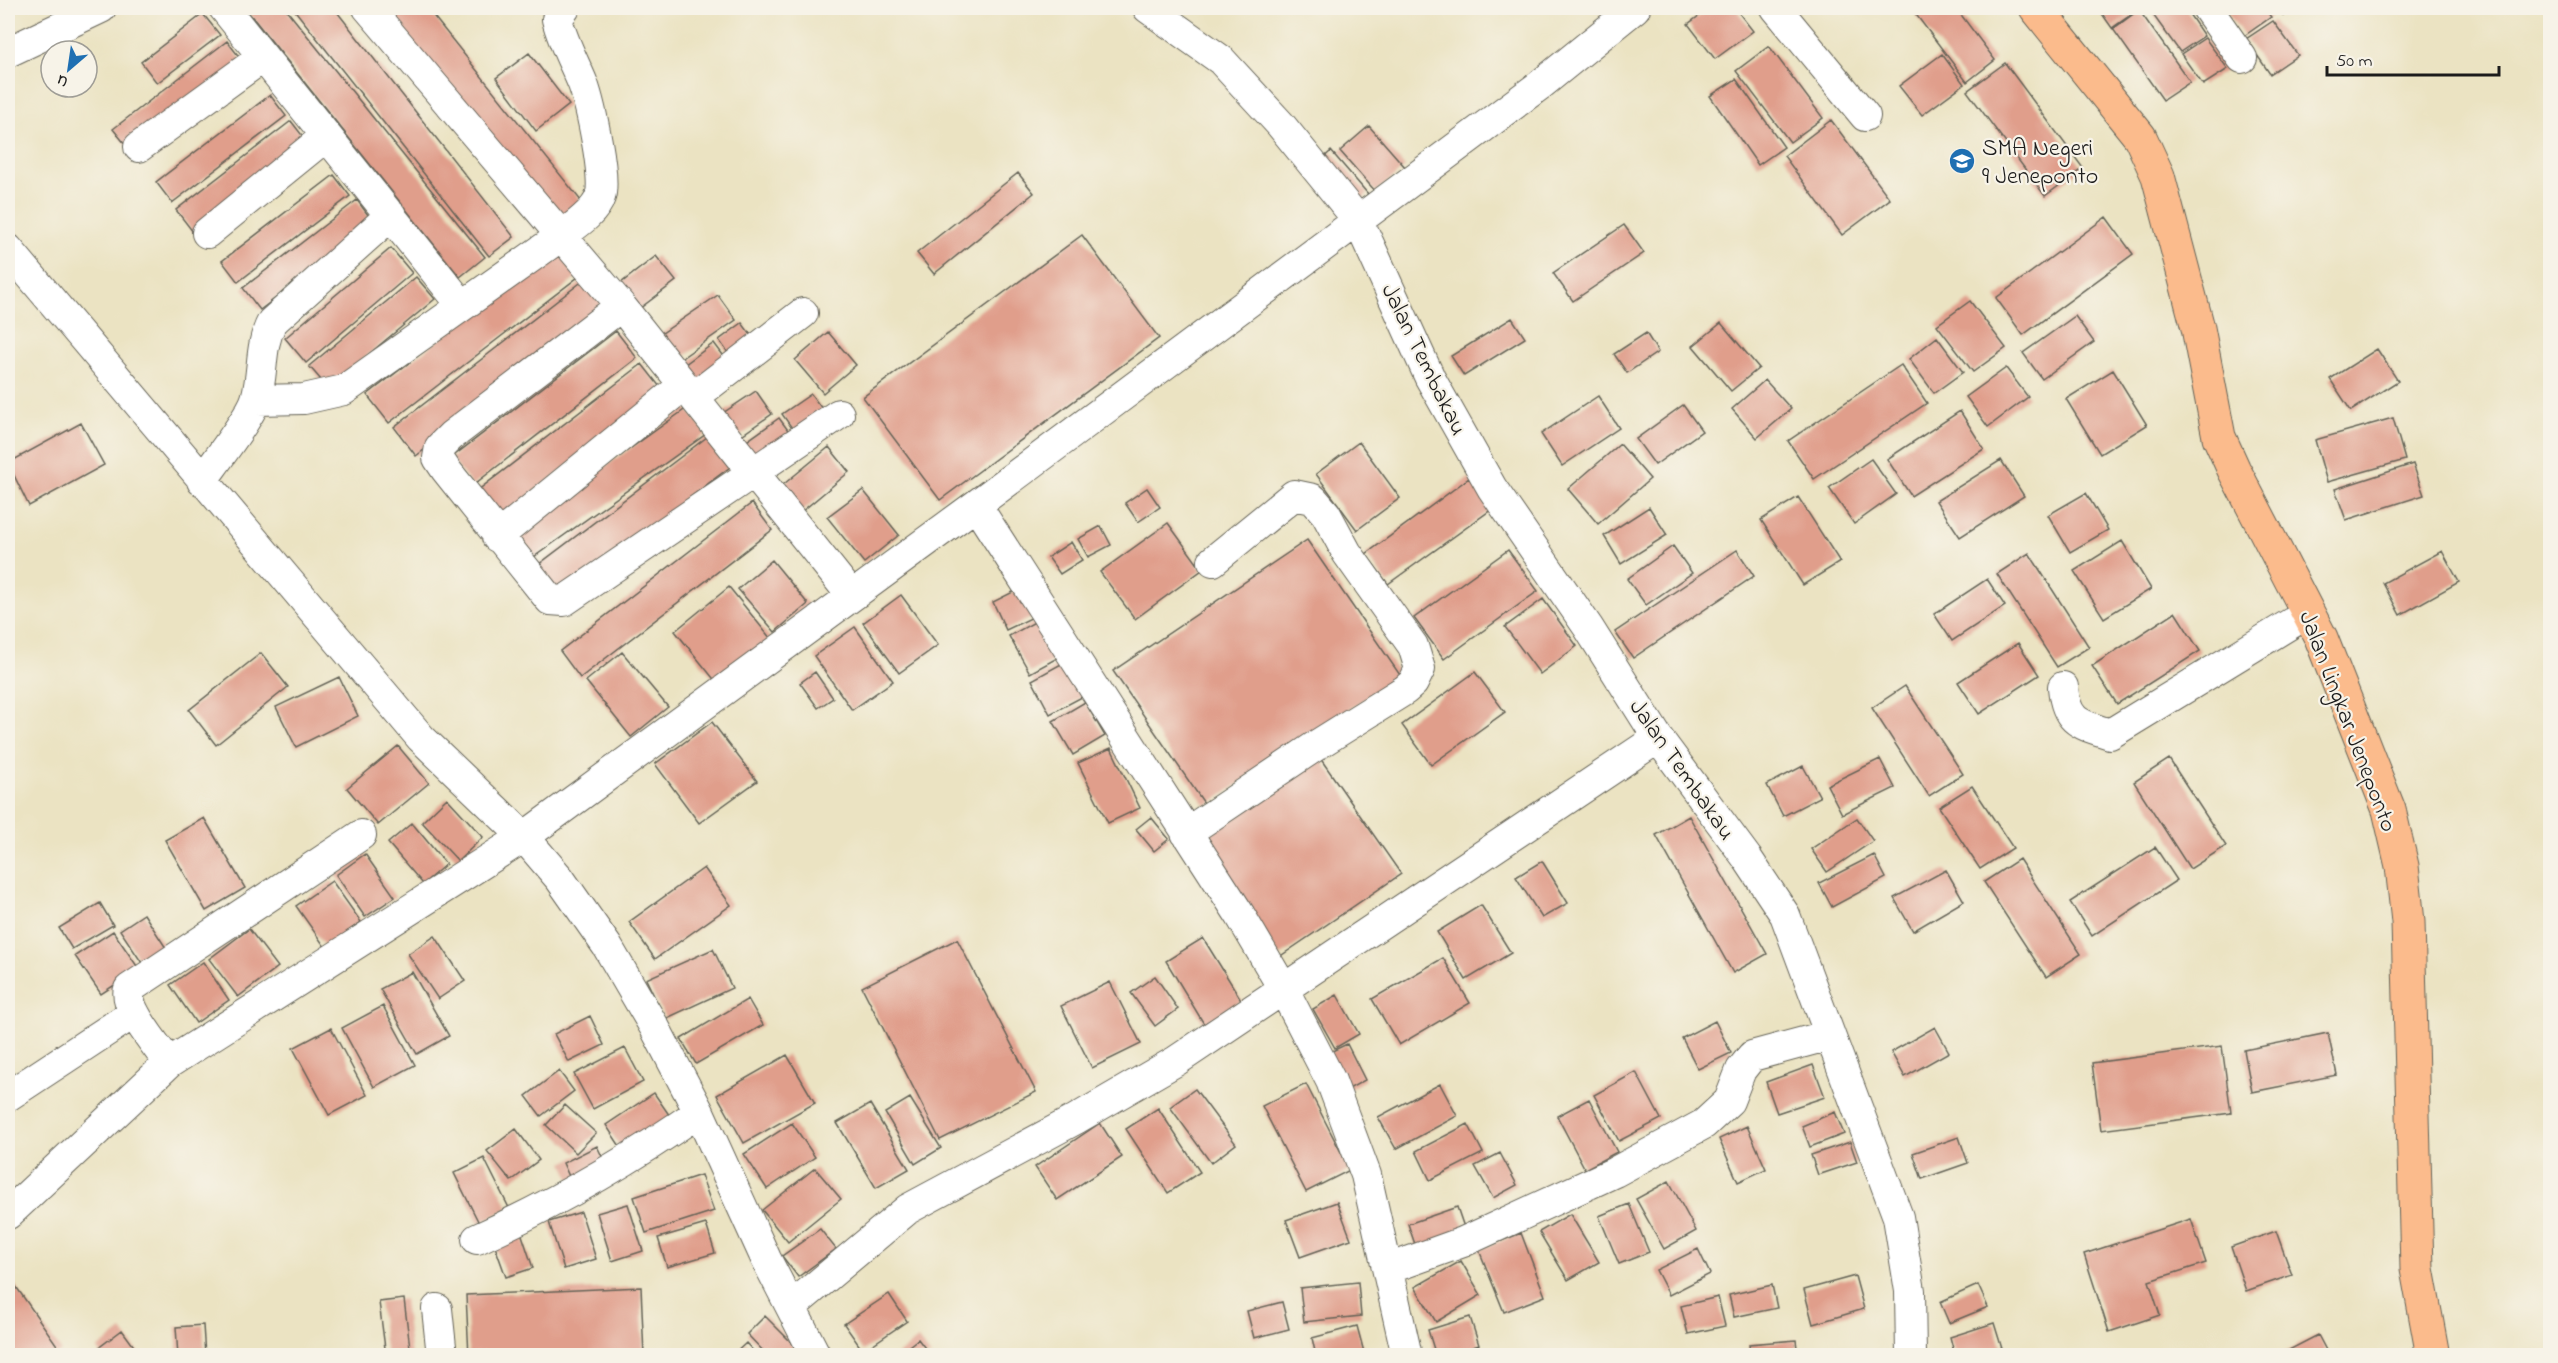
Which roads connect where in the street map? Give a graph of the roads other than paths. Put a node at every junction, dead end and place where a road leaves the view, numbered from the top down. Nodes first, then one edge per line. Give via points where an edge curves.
1 (100, 8) edge
2 (224, 8) edge
3 (368, 8) edge
4 (566, 8) edge
5 (1148, 8) edge
6 (1635, 8) edge
7 (1776, 8) edge
8 (2036, 8) edge
9 (2207, 8) edge
10 (8, 52) edge
11 (263, 57) junction
12 (2242, 58) dead end
13 (1865, 116) dead end
14 (325, 137) junction
15 (139, 147) dead end
16 (391, 215) junction
17 (1358, 220) junction
18 (207, 233) dead end
19 (561, 236) junction
20 (8, 249) edge
21 (462, 305) junction
22 (621, 306) junction
23 (803, 313) dead end
24 (689, 391) junction
25 (256, 400) junction
26 (839, 414) dead end
27 (753, 473) junction
28 (202, 481) junction
29 (976, 505) junction
30 (497, 537) junction
31 (1213, 561) dead end
32 (852, 596) junction
33 (2308, 613) junction
34 (2063, 687) dead end
35 (1658, 738) junction
36 (1186, 833) junction
37 (362, 835) dead end
38 (524, 837) junction
39 (1284, 990) junction
40 (135, 1013) junction
41 (1830, 1035) junction
42 (169, 1063) junction
43 (8, 1096) edge
44 (699, 1112) junction
45 (8, 1214) edge
46 (477, 1239) dead end
47 (1388, 1269) junction
48 (791, 1307) junction
49 (437, 1309) dead end
50 (442, 1356) edge
51 (816, 1356) edge
52 (1407, 1356) edge
53 (1911, 1356) edge
54 (2433, 1356) edge

1 - 10 street
2 - 11 street
3 - 19 street
4 - 19 street via 557,19 584,86 602,177 601,197 591,211
5 - 17 street, Jalan Tembakau via 1221,60 1280,124
6 - 17 street via 1540,85
7 - 13 street
8 - 33 main road, Jalan Lingkar Jeneponto via 2140,137 2158,176 2198,328 2219,437
9 - 12 street
11 - 14 street
11 - 15 street
14 - 16 street
14 - 18 street
16 - 21 street
16 - 25 street via 272,322 262,352
17 - 29 street
17 - 35 street, Jalan Tembakau via 1430,378 1492,488 1588,627
19 - 21 street
19 - 22 street
20 - 28 street
21 - 25 street via 344,390 304,399
22 - 24 street
22 - 30 street via 440,447 438,458
23 - 24 street
24 - 27 street
24 - 30 street
25 - 28 street
26 - 27 street
27 - 30 street via 564,601 546,597
27 - 32 street
28 - 38 street via 421,738
29 - 32 street
29 - 36 street
31 - 36 street via 1294,495 1313,499 1413,646 1420,669 1413,683 1386,704 1320,743
32 - 38 street
33 - 34 street via 2110,734 2072,717 2065,706
33 - 54 main road, Jalan Lingkar Jeneponto via 2389,810 2402,866 2408,922 2416,1269
35 - 39 street
35 - 41 street, Jalan Tembakau via 1785,915
36 - 39 street
37 - 40 street via 132,986 127,992
38 - 42 street
38 - 44 street via 560,879 607,946
39 - 47 street via 1331,1081 1366,1174
39 - 48 street via 1176,1061 908,1209
40 - 42 street
40 - 43 street
41 - 47 street via 1752,1056 1741,1070 1729,1101 1704,1124 1615,1172 1463,1242
41 - 53 street, Jalan Tembakau via 1898,1217 1910,1291
42 - 45 street
44 - 46 street via 642,1152 540,1211
44 - 48 street
47 - 52 street
48 - 51 street
49 - 50 street

